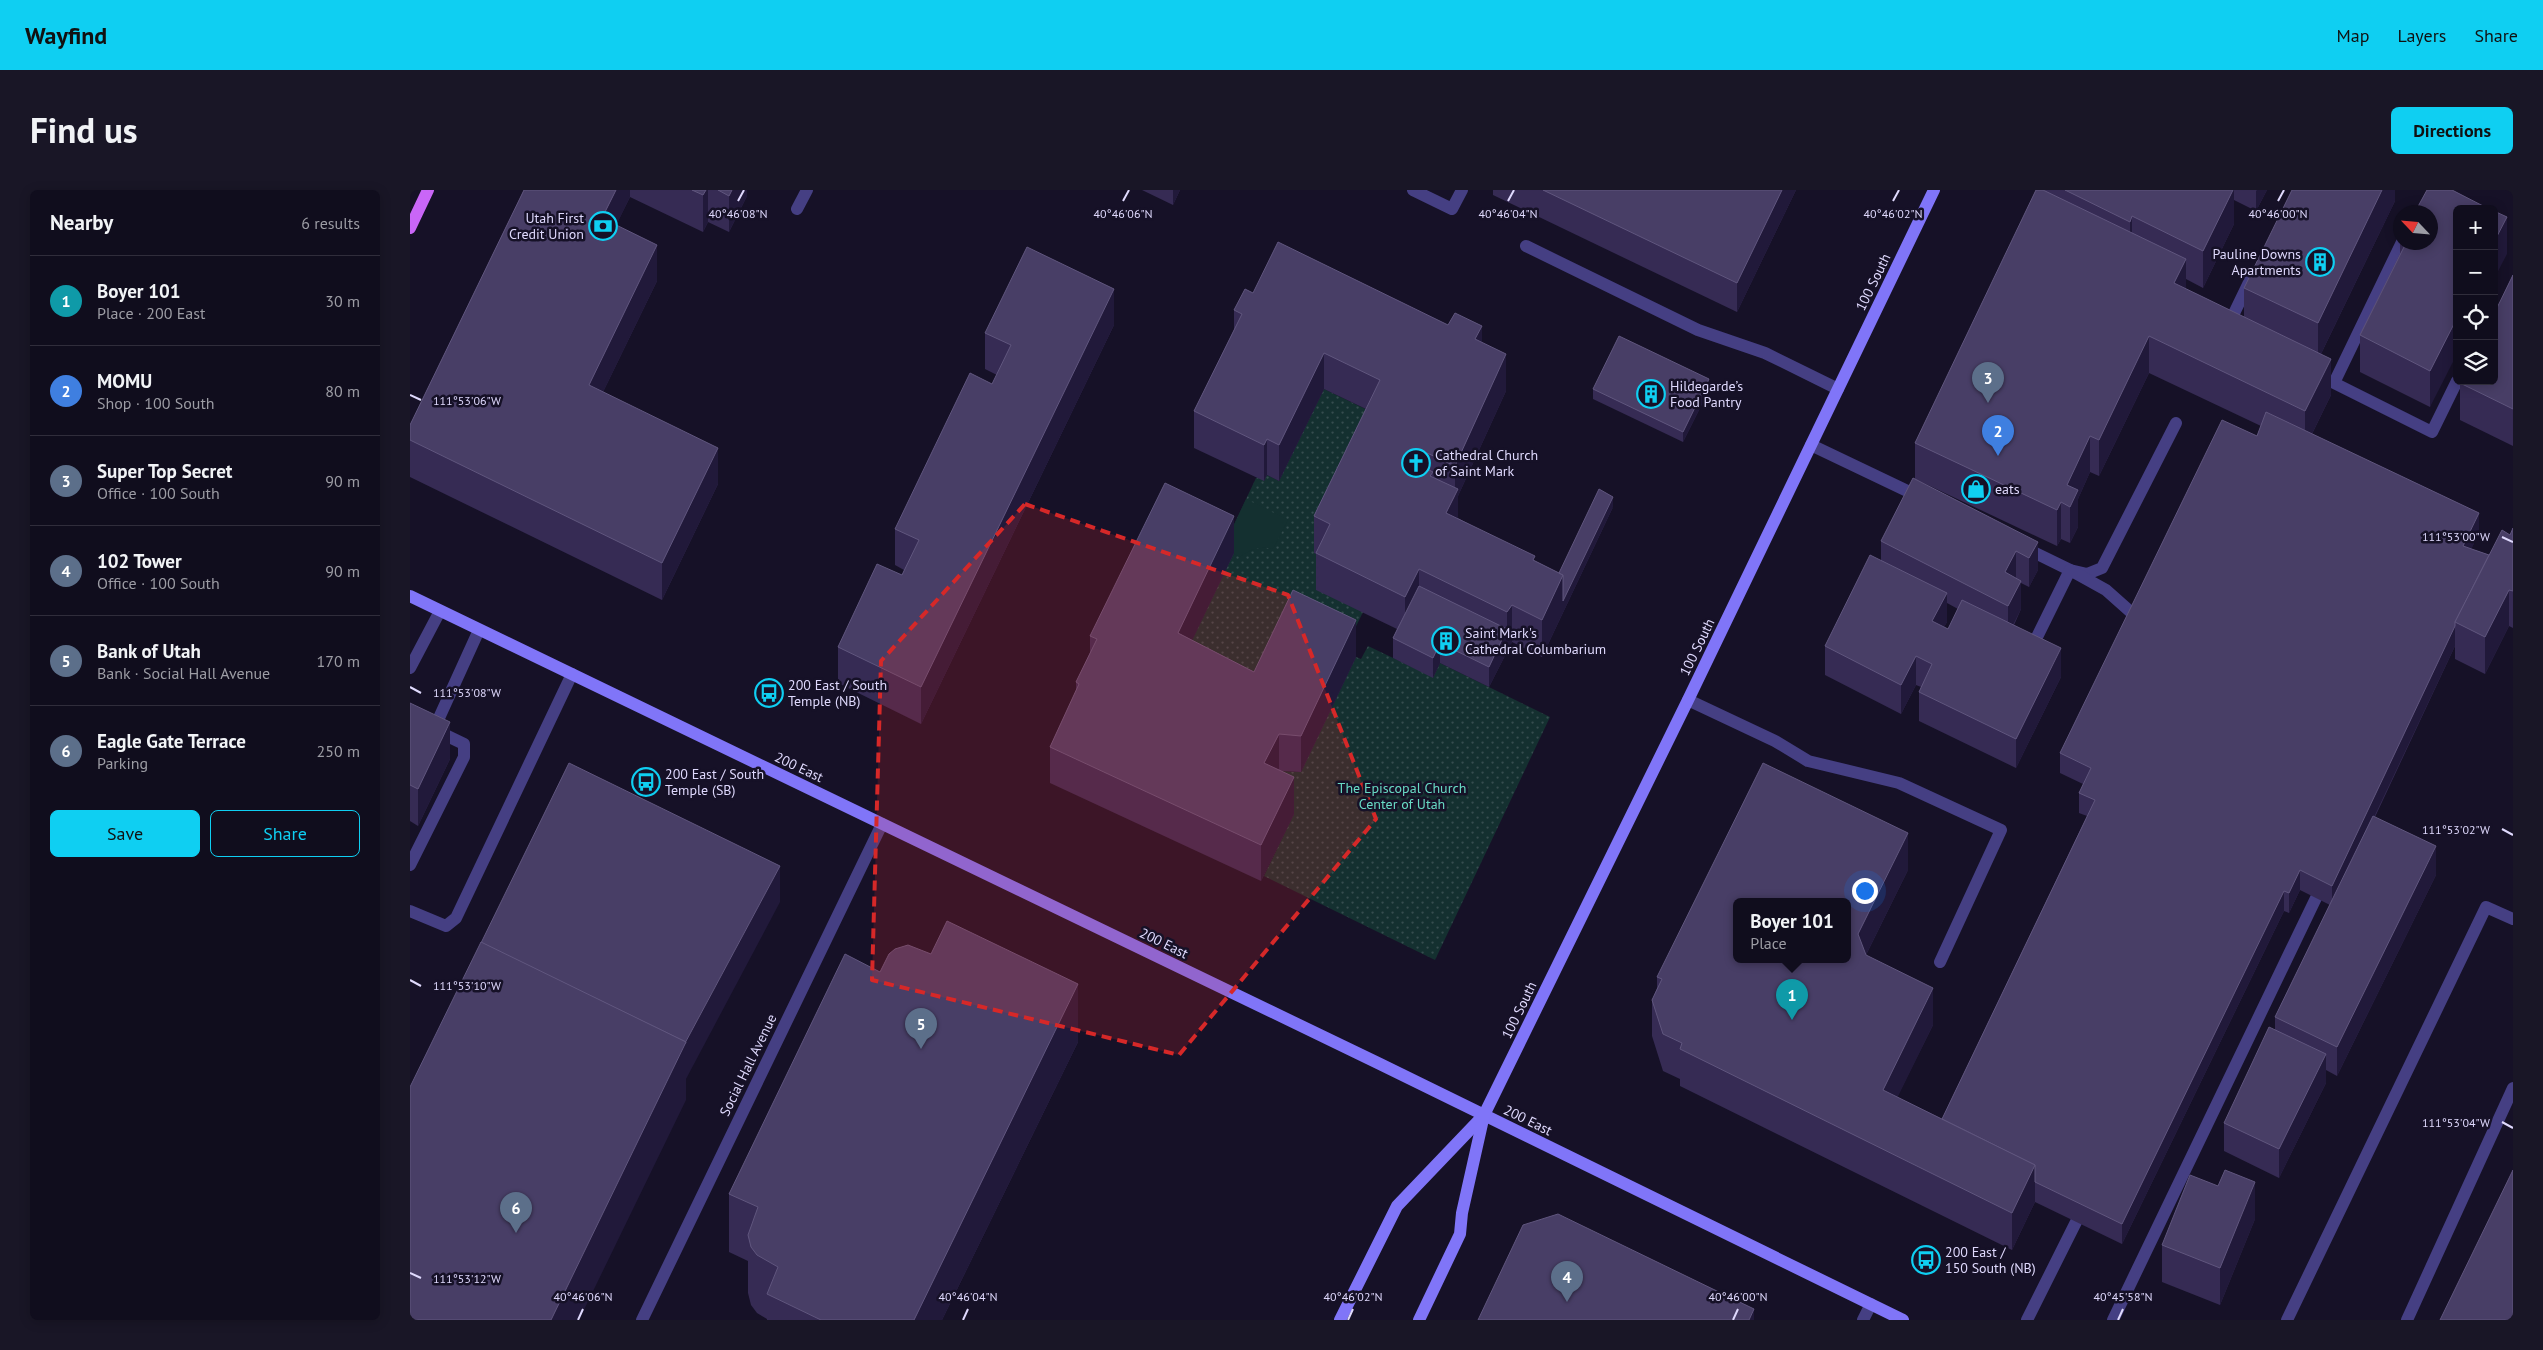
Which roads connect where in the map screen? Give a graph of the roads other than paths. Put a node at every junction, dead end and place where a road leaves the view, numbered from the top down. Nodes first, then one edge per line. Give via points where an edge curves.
1 (428, 190) edge
2 (807, 190) edge
3 (1413, 190) edge
4 (1462, 190) edge
5 (1934, 190) edge
6 (798, 209) dead end
7 (410, 228) edge
8 (1526, 246) dead end
9 (2398, 250) edge
10 (2256, 269) edge
11 (2234, 334) edge
12 (2455, 385) edge
13 (1838, 389) junction
14 (2176, 423) dead end
15 (1811, 445) junction
16 (1936, 505) edge
17 (2008, 540) edge
18 (2070, 570) junction
19 (410, 596) edge
20 (440, 611) junction
21 (2133, 614) edge
22 (479, 630) junction
23 (2034, 643) edge
24 (410, 668) edge
25 (572, 674) junction
26 (1688, 700) junction
27 (410, 718) edge
28 (434, 729) junction
29 (882, 824) junction
30 (410, 865) edge
31 (2316, 898) edge
32 (410, 911) edge
33 (2513, 919) edge
34 (1940, 962) dead end
35 (2513, 1088) edge
36 (1484, 1115) junction
37 (2076, 1222) dead end
38 (1871, 1304) junction
39 (642, 1320) edge
40 (1340, 1320) edge
41 (1419, 1320) edge
42 (1863, 1320) edge
43 (1903, 1320) edge
44 (2027, 1320) edge
45 (2113, 1320) edge
46 (2287, 1320) edge
47 (2407, 1320) edge

1 - 7 main road
2 - 6 street
3 - 4 street via 1452,209
5 - 13 street, 100 South
8 - 13 street via 1698,330 1765,353
9 - 12 street via 2330,381 2432,432
10 - 11 street via 2226,330
13 - 15 street, 100 South
14 - 18 street via 2102,568 2087,574
15 - 16 street
15 - 26 street, 100 South
17 - 18 street
18 - 21 street via 2106,590
18 - 23 street
19 - 20 street, 200 East
20 - 22 street, 200 East
20 - 24 street
22 - 25 street, 200 East
22 - 28 street
25 - 29 street, 200 East
25 - 32 street via 456,918 446,926
26 - 34 street via 1775,741 1808,761 1899,783 2001,830
26 - 36 street, 100 South
27 - 28 street
28 - 30 street via 464,744 464,756
29 - 36 street, 200 East
29 - 39 street, Social Hall Avenue
31 - 45 street
33 - 46 street via 2486,907
35 - 47 street
36 - 38 street, 200 East
36 - 40 street, 100 South via 1397,1206
36 - 41 street, 100 South via 1460,1234
37 - 44 street
38 - 42 street
38 - 43 street, 200 East

